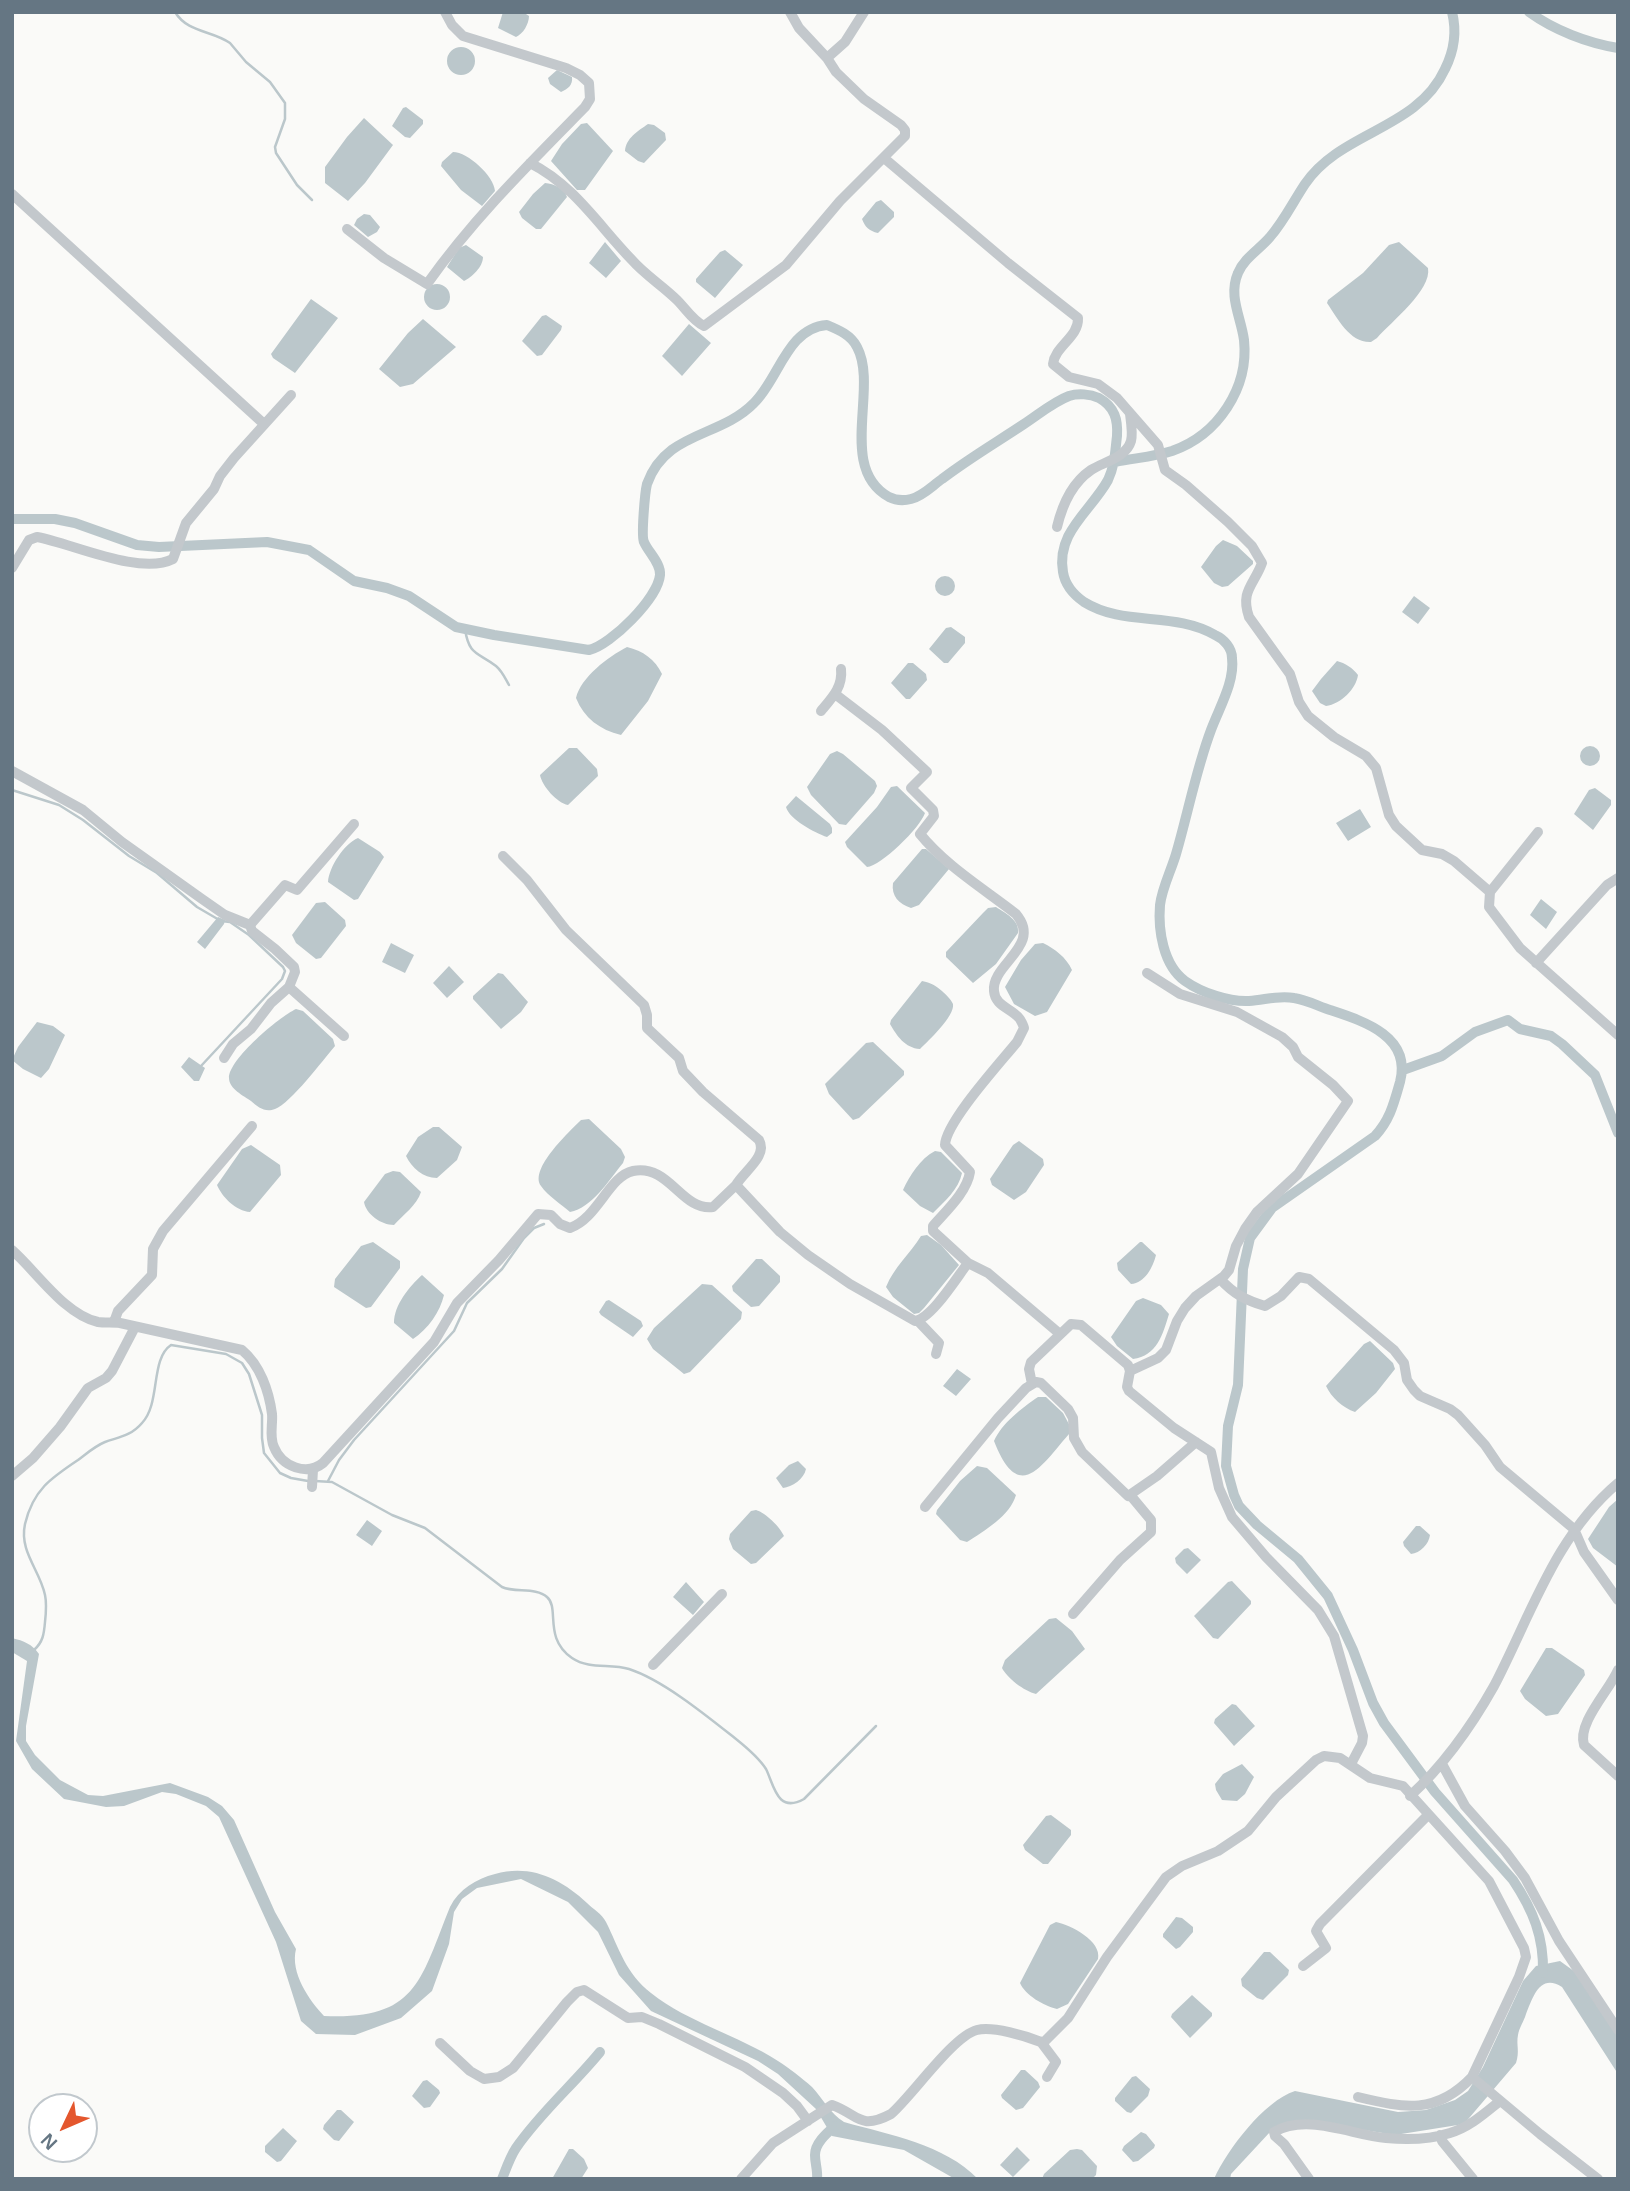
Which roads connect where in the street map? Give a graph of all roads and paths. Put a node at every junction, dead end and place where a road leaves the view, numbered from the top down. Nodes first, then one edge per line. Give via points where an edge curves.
1 (445, 12) edge
2 (790, 12) edge
3 (864, 12) edge
4 (827, 58) junction
5 (884, 158) junction
6 (530, 163) junction
7 (12, 194) edge
8 (347, 229) dead end
9 (291, 395) dead end
10 (1130, 414) junction
11 (264, 424) junction
12 (1057, 527) dead end
13 (12, 568) edge
14 (841, 669) dead end
15 (835, 694) junction
16 (821, 711) dead end
17 (12, 771) edge
18 (354, 824) dead end
19 (1538, 832) dead end
20 (503, 856) dead end
21 (1618, 878) edge
22 (1490, 892) junction
23 (250, 925) junction
24 (1536, 962) junction
25 (1147, 973) dead end
26 (289, 987) junction
27 (1618, 1035) edge
28 (344, 1036) dead end
29 (224, 1058) dead end
30 (252, 1126) dead end
31 (736, 1185) junction
32 (12, 1250) edge
33 (968, 1263) junction
34 (1220, 1279) junction
35 (918, 1321) junction
36 (114, 1322) junction
37 (135, 1327) junction
38 (1060, 1334) junction
39 (936, 1354) dead end
40 (1130, 1371) junction
41 (1032, 1384) junction
42 (1196, 1442) junction
43 (313, 1473) junction
44 (12, 1476) edge
45 (1618, 1483) edge
46 (312, 1487) dead end
47 (1132, 1496) junction
48 (925, 1507) dead end
49 (1574, 1529) junction
50 (722, 1594) dead end
51 (1618, 1600) edge
52 (1073, 1614) dead end
53 (653, 1665) dead end
54 (1618, 1670) edge
55 (1351, 1764) junction
56 (1442, 1765) junction
57 (1618, 1776) edge
58 (1413, 1794) junction
59 (1428, 1815) junction
60 (1303, 1966) dead end
61 (1618, 2030) edge
62 (1041, 2042) junction
63 (440, 2043) dead end
64 (1047, 2077) dead end
65 (1475, 2079) junction
66 (1358, 2097) dead end
67 (1498, 2099) junction
68 (810, 2119) junction
69 (1440, 2135) junction
70 (741, 2179) edge
71 (1309, 2179) edge
72 (1473, 2179) edge
73 (1598, 2179) edge

1 - 6 street via 463,36 566,68 589,83 590,99 585,107
2 - 4 street
3 - 4 street via 845,42
4 - 5 street via 864,99 905,130 903,141
5 - 6 street via 786,265 704,326 629,258 572,192
5 - 10 street via 1078,318 1077,329 1054,356 1053,364 1069,377 1107,389
6 - 8 street via 458,242 427,284
7 - 11 street
9 - 11 street
10 - 12 street via 1131,440 1122,453 1089,471 1072,489
10 - 22 street via 1158,448 1165,470 1228,522 1260,558 1262,564 1251,582 1245,607 1290,674 1308,716 1366,756 1380,777 1389,815 1414,844 1447,856
11 - 13 street via 186,523 175,555 164,563 119,560 37,537 29,540
14 - 15 street
15 - 16 street
15 - 33 street via 928,772 911,788 933,810 934,816 920,834 1023,923 1021,941 994,983 994,995 1020,1018 1024,1028 946,1137 945,1145 970,1171 964,1188 933,1231
17 - 23 street via 83,810 225,915
18 - 23 street via 297,890 285,885
19 - 22 street
20 - 31 street via 566,930 645,1005 647,1028 678,1058 683,1071 759,1140 761,1152
21 - 24 street
22 - 24 street via 1489,906
23 - 26 street via 252,932 294,967
24 - 27 street
25 - 34 street via 1180,994 1237,1013 1282,1037 1348,1101 1298,1174 1257,1212 1236,1246 1229,1270
26 - 28 street
26 - 29 street
30 - 36 street via 163,1231 153,1249 152,1275 118,1311
31 - 35 street via 808,1255
31 - 43 street via 709,1208 693,1203 657,1174 629,1172 578,1225 570,1228 551,1215 538,1213 457,1303 434,1342
32 - 36 street via 75,1311 100,1322
33 - 35 street
33 - 38 street via 988,1273
34 - 40 street via 1185,1308 1166,1350
34 - 49 street via 1233,1293 1265,1306 1299,1277 1309,1279 1394,1350 1420,1396 1458,1415 1500,1468
35 - 39 street via 939,1343
36 - 37 street
37 - 43 street via 242,1350 265,1384 274,1448 285,1462
37 - 44 street via 112,1371 88,1388 42,1448
38 - 40 street via 1071,1324 1081,1325 1128,1364
38 - 41 street via 1031,1362
40 - 42 street via 1129,1391
41 - 47 street via 1041,1383 1064,1403 1082,1452
41 - 48 street
42 - 47 street
42 - 55 street via 1211,1452 1232,1517 1318,1610 1334,1636 1363,1736
43 - 46 street
45 - 49 street
47 - 52 street via 1151,1520 1151,1532
49 - 51 street via 1584,1552
49 - 56 street via 1489,1694
50 - 53 street
54 - 57 street via 1587,1721 1582,1741
55 - 58 street via 1370,1778 1403,1786
55 - 62 street via 1324,1756 1316,1760 1248,1831 1166,1877 1068,2018
56 - 58 street
56 - 61 street via 1465,1806 1525,1878 1559,1941
58 - 59 street
59 - 60 street via 1320,1924 1316,1931 1326,1948
59 - 65 street via 1489,1881 1526,1957
62 - 64 street via 1056,2062
62 - 68 street via 1018,2034 973,2031 881,2120 855,2119 832,2105
63 - 68 street via 470,2071 484,2079 499,2077 513,2068 567,2002 584,1990 628,2018 642,2017 659,2024 745,2067
65 - 66 street via 1426,2105 1405,2107
65 - 67 street
67 - 69 street via 1462,2129
67 - 73 street
68 - 70 street via 773,2143
69 - 71 street via 1386,2138 1311,2126 1274,2132
69 - 72 street

